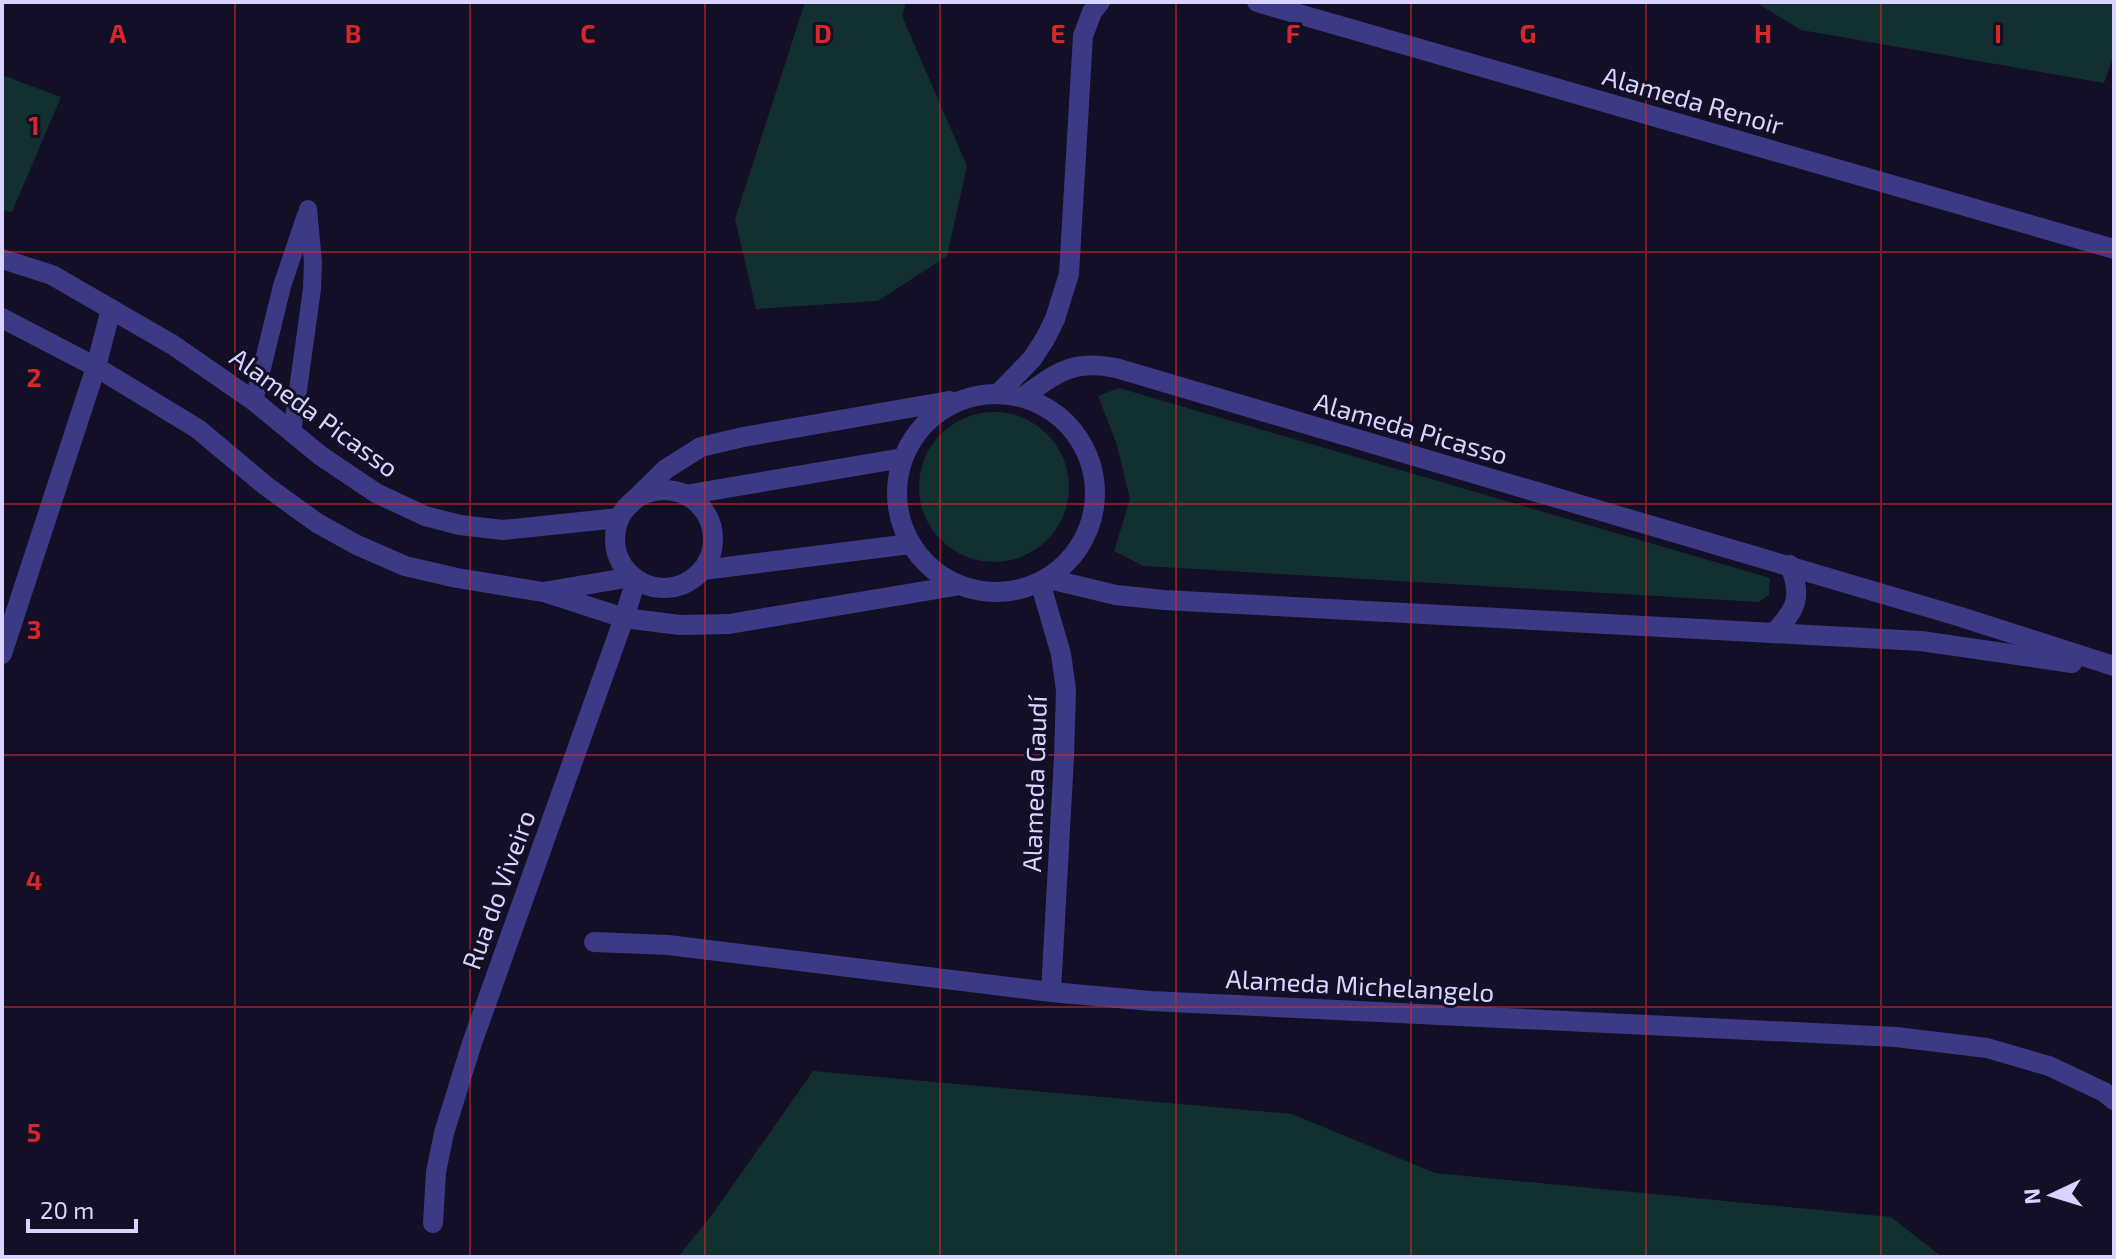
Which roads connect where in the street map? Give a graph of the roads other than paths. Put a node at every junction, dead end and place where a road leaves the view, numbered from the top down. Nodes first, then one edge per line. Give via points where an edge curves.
1 (1100, 2) edge
2 (1257, 2) edge
3 (2114, 249) edge
4 (2, 259) edge
5 (111, 309) junction
6 (2, 318) edge
7 (96, 367) junction
8 (999, 393) junction
9 (1023, 397) junction
10 (964, 398) junction
11 (254, 401) junction
12 (292, 433) junction
13 (903, 458) junction
14 (685, 495) junction
15 (622, 514) junction
16 (910, 544) junction
17 (1790, 565) junction
18 (703, 570) junction
19 (634, 578) junction
20 (1045, 580) junction
21 (955, 586) junction
22 (543, 592) junction
23 (624, 618) junction
24 (1775, 632) junction
25 (2, 654) edge
26 (2114, 668) edge
27 (594, 942) dead end
28 (1051, 992) junction
29 (2114, 1100) edge
30 (433, 1223) dead end

1 - 8 street via 1083,36 1069,274 1045,339
2 - 3 street, Alameda Renoir
4 - 5 street, Alameda Picasso via 52,275
5 - 7 street
5 - 11 street, Alameda Picasso
6 - 7 street
7 - 22 street via 198,429 266,486 357,545 405,566
7 - 25 street
8 - 9 street
8 - 10 street
9 - 17 street, Alameda Picasso via 1074,366 1103,365
9 - 20 street via 1056,413 1078,435 1092,463 1096,494 1091,524 1077,552
10 - 13 street via 938,411 917,432
10 - 15 street via 701,447 666,469
11 - 12 street, Alameda Picasso
11 - 12 lane via 282,286 308,209 312,289
12 - 15 street, Alameda Picasso via 376,493 425,516 460,525 503,530
13 - 14 street
13 - 16 street via 896,487 899,517
14 - 15 street via 651,492 636,498
14 - 18 street via 706,514 712,528
15 - 19 street via 615,543 623,567
16 - 18 street
16 - 21 street via 927,567
17 - 24 street via 1798,592 1795,606
17 - 26 street, Alameda Picasso
18 - 19 street via 678,587 664,589
19 - 22 street
19 - 23 street, Rua do Viveiro
20 - 21 street via 1002,594
20 - 24 street, Alameda Picasso via 1164,600
20 - 28 street, Alameda Gaudí via 1066,690
21 - 23 street via 729,624
22 - 23 street
23 - 30 street, Rua do Viveiro via 472,1043 444,1133
24 - 26 street, Alameda Picasso via 1921,641
27 - 28 street, Alameda Michelangelo via 668,945
28 - 29 street, Alameda Michelangelo via 1896,1037 1987,1048 2049,1066

